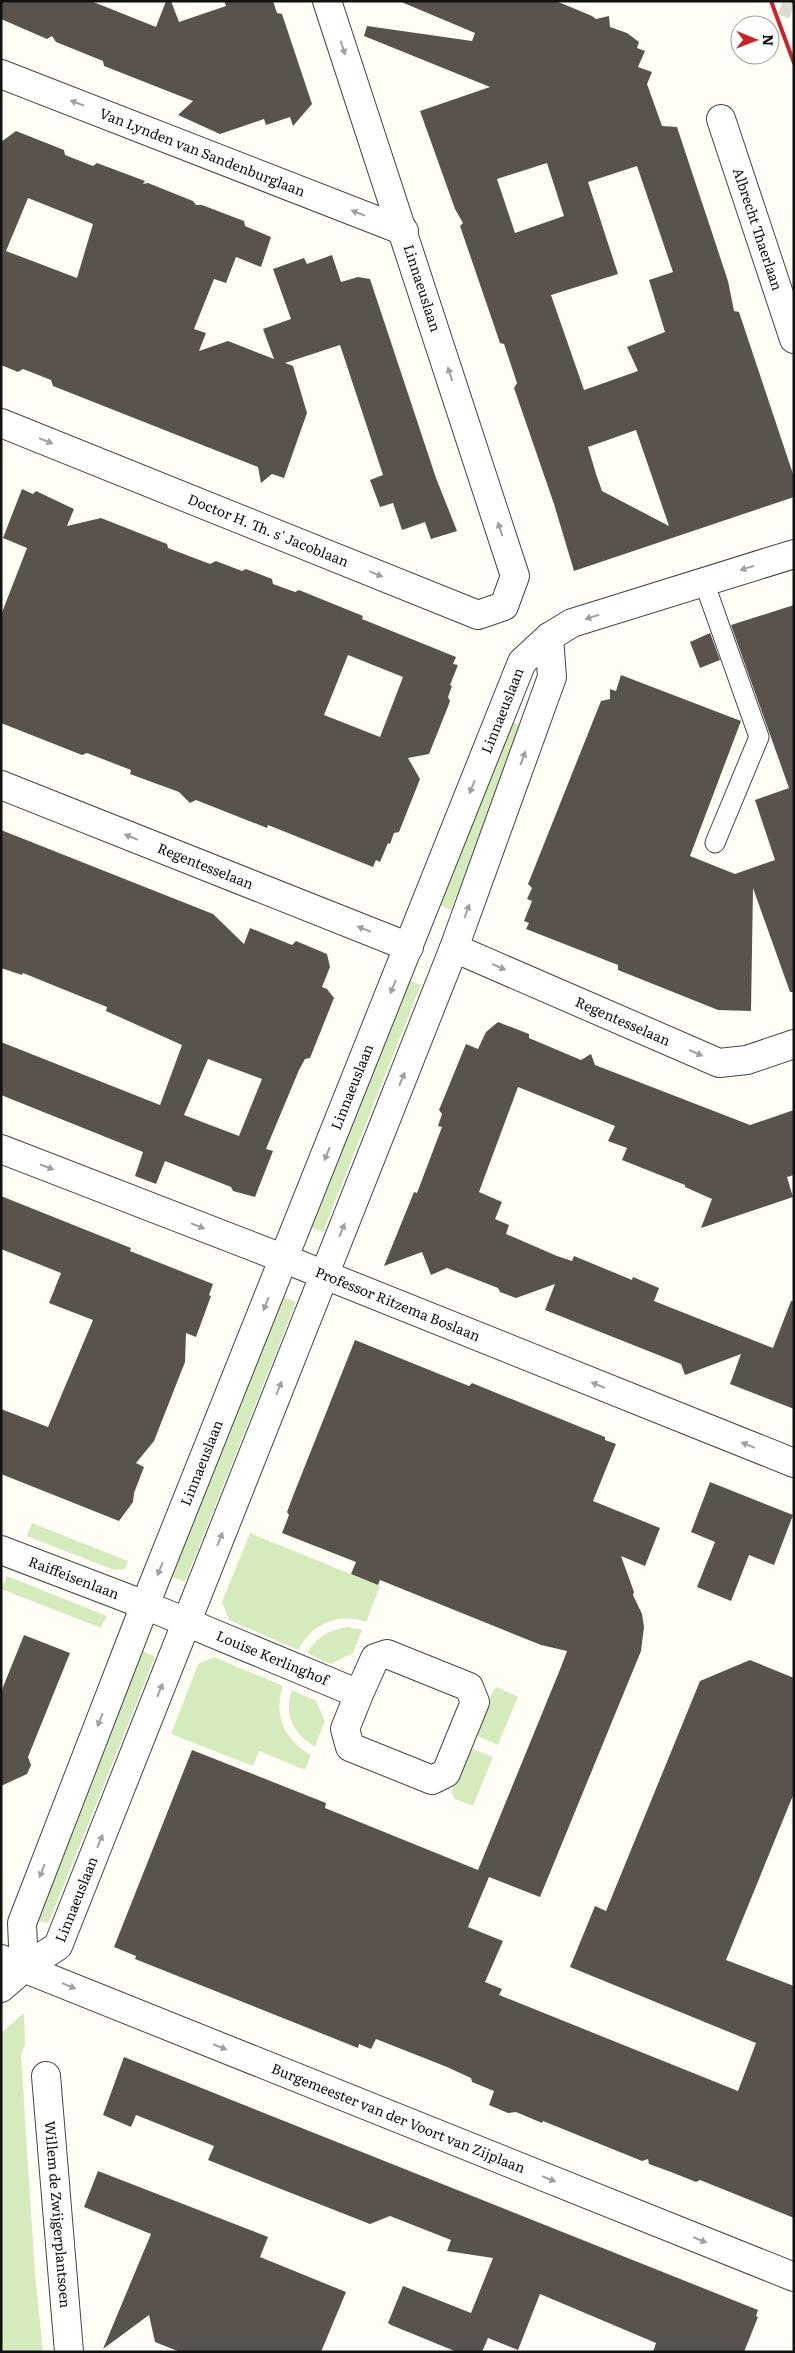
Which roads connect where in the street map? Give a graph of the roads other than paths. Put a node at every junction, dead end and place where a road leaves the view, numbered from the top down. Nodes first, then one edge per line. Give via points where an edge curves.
1 (327, 1) edge
2 (1, 74) edge
3 (721, 119) dead end
4 (404, 231) junction
5 (794, 339) edge
6 (1, 423) edge
7 (794, 554) edge
8 (514, 576) joint
9 (704, 582) junction
10 (549, 637) junction
11 (1, 785) edge
12 (715, 843) dead end
13 (409, 946) junction
14 (454, 948) junction
15 (794, 1044) edge
16 (1, 1149) edge
17 (285, 1259) junction
18 (324, 1275) junction
19 (794, 1463) edge
20 (1, 1550) edge
21 (145, 1605) junction
22 (186, 1623) junction
23 (359, 1694) junction
24 (12, 1963) edge
25 (1, 1988) edge
26 (46, 2076) dead end
27 (794, 2277) edge
28 (69, 2352) edge

1 -> 4 street, Linnaeuslaan
4 -> 2 street, Van Lynden van Sandenburglaan
3 - 5 street, Albrecht Thaerlaan
8 -> 4 street, Linnaeuslaan
6 -> 8 street, Doctor H. Th. s' Jacoblaan via 478,615 504,606
7 -> 9 street
9 -> 10 street via 572,623
9 - 12 lane via 759,737
10 -> 13 street, Linnaeuslaan via 522,662
14 -> 10 street, Linnaeuslaan via 552,677
13 -> 11 street, Regentesselaan
13 -> 17 street, Linnaeuslaan
14 -> 15 street, Regentesselaan via 719,1063 747,1060
18 -> 14 street, Linnaeuslaan
16 -> 17 street, Professor Ritzema Boslaan
17 - 18 street, Professor Ritzema Boslaan
17 -> 21 street, Linnaeuslaan
19 -> 18 street, Professor Ritzema Boslaan
22 -> 18 street, Linnaeuslaan
20 - 21 street, Raiffeisenlaan
21 - 22 street
21 -> 24 street, Linnaeuslaan via 22,1923
22 - 23 street, Louise Kerlinghof
24 -> 22 street, Linnaeuslaan via 58,1946
23 - 23 street via 345,1729 350,1747 432,1780 446,1773 475,1702 469,1687 387,1654 375,1658
24 - 25 street
24 -> 27 street, Burgemeester van der Voort van Zijplaan
26 - 28 street, Willem de Zwijgerplantsoen

